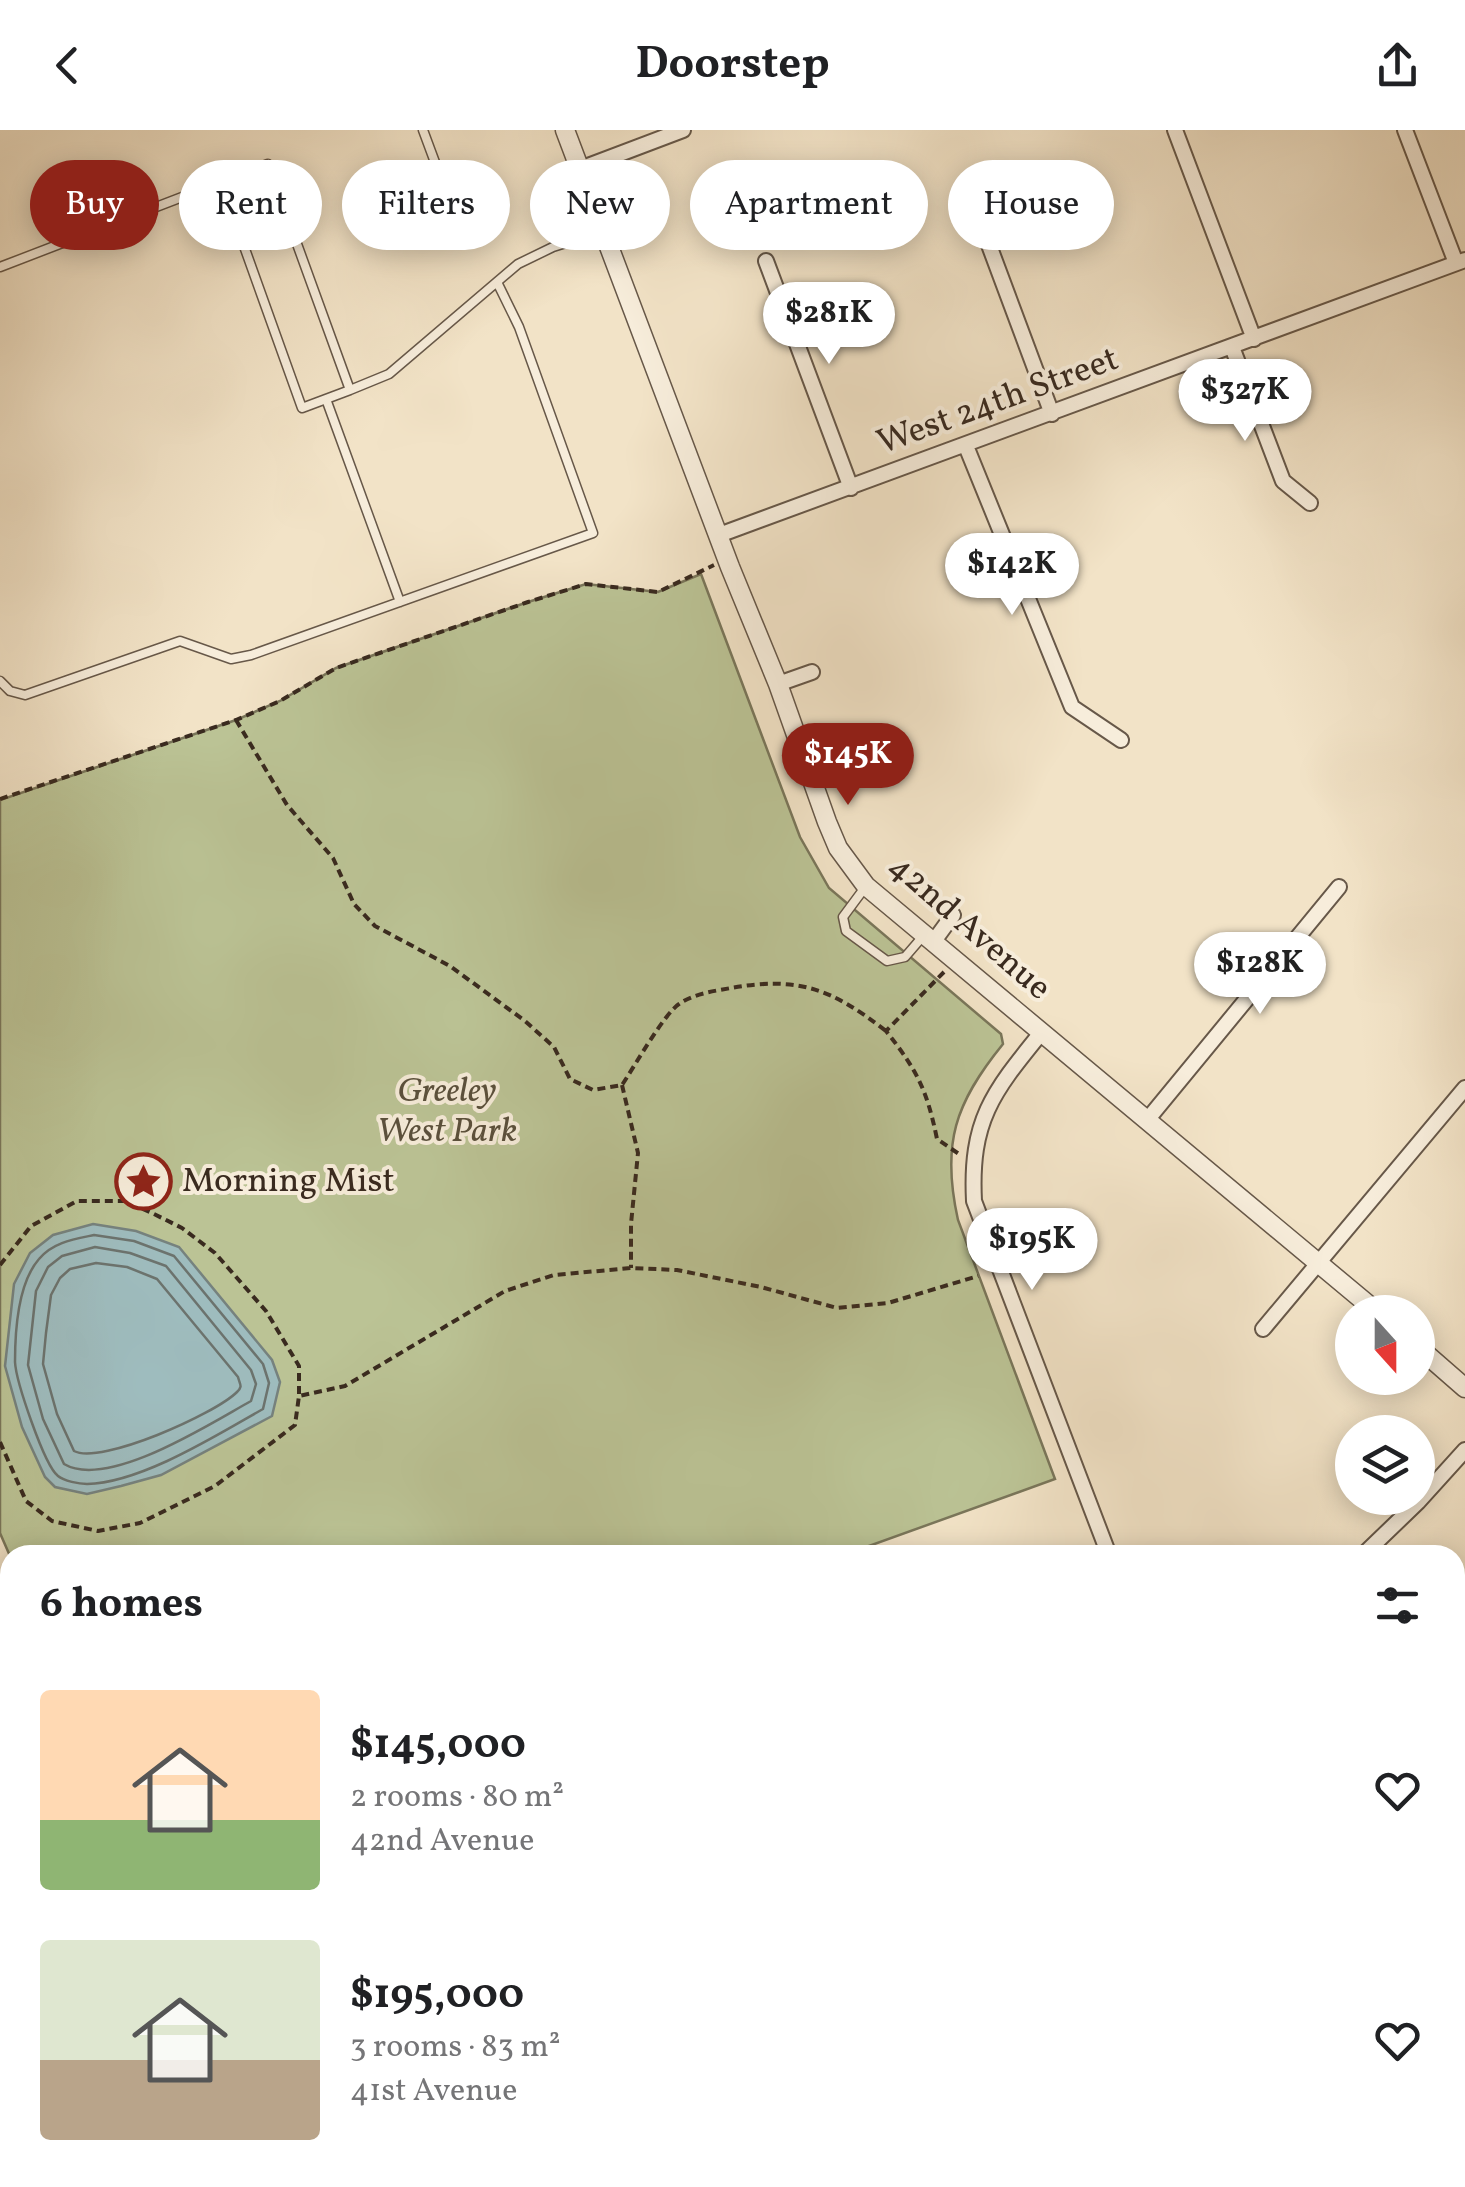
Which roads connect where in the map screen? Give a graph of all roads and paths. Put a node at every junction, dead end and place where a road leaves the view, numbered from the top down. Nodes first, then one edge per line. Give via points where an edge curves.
1 (423, 130) edge
2 (565, 130) edge
3 (682, 130) edge
4 (1175, 130) edge
5 (1405, 130) edge
6 (434, 160) edge
7 (577, 160) edge
8 (604, 160) edge
9 (179, 198) edge
10 (245, 250) edge
11 (299, 250) edge
12 (547, 250) edge
13 (611, 250) edge
14 (991, 250) edge
15 (766, 261) dead end
16 (1460, 262) edge
17 (0, 267) edge
18 (497, 282) junction
19 (1254, 340) junction
20 (1232, 347) junction
21 (350, 390) junction
22 (326, 399) junction
23 (1052, 414) junction
24 (966, 446) junction
25 (851, 488) junction
26 (1310, 503) dead end
27 (718, 535) junction
28 (727, 558) junction
29 (400, 602) junction
30 (812, 672) dead end
31 (0, 681) edge
32 (778, 684) junction
33 (236, 720) junction
34 (1122, 740) dead end
35 (0, 800) edge
36 (866, 886) junction
37 (1338, 887) dead end
38 (953, 915) dead end
39 (930, 937) junction
40 (955, 959) junction
41 (886, 1031) junction
42 (1040, 1033) junction
43 (622, 1085) junction
44 (1465, 1088) edge
45 (1148, 1118) junction
46 (972, 1160) junction
47 (2, 1258) edge
48 (1320, 1264) junction
49 (0, 1265) edge
50 (631, 1268) junction
51 (978, 1276) dead end
52 (1357, 1295) edge
53 (1262, 1329) dead end
54 (1435, 1362) edge
55 (1465, 1388) edge
56 (298, 1396) junction
57 (0, 1442) edge
58 (1465, 1450) edge
59 (1105, 1545) edge
60 (1373, 1545) edge

1 - 6 lane
2 - 7 street, 42nd Avenue
3 - 8 street
4 - 19 street
5 - 16 street
9 - 17 lane
10 - 22 lane via 302,408
11 - 21 lane
12 - 18 lane
13 - 27 street, 42nd Avenue
14 - 23 street
15 - 25 street
16 - 19 street, West 24th Street
18 - 21 lane via 389,374
18 - 29 lane via 593,533
19 - 20 street, West 24th Street
20 - 23 street, West 24th Street
20 - 26 street via 1282,480
21 - 22 lane
22 - 29 lane
23 - 24 street, West 24th Street
24 - 25 street, West 24th Street
24 - 34 street via 1072,708
25 - 27 street, West 24th Street
27 - 28 street, 42nd Avenue
28 - 32 street, 42nd Avenue
28 - 33 path via 658,592 586,584 528,602 336,668
29 - 31 lane via 231,659 180,640 25,695
30 - 32 street
32 - 36 street, 42nd Avenue via 838,848
33 - 35 path
33 - 43 path via 287,805 333,858 354,904 376,926 450,966 525,1021 554,1047 570,1079 593,1090
36 - 39 street, 42nd Avenue
36 - 39 lane via 844,917 846,931 887,961
37 - 45 street
38 - 39 street
39 - 40 street, 42nd Avenue
40 - 41 path
40 - 42 street, 42nd Avenue
41 - 43 path via 813,987 768,981 712,991 678,1004
41 - 46 path via 929,1098 937,1140
42 - 45 street, 42nd Avenue
42 - 46 street via 984,1112
43 - 50 path via 638,1153
44 - 48 street
45 - 48 street, 42nd Avenue
46 - 59 street via 974,1200
47 - 49 path
47 - 56 path via 31,1226 77,1200 125,1202 152,1213 214,1253 266,1311 298,1366
48 - 52 street, 42nd Avenue
48 - 53 street
50 - 51 path via 676,1270 838,1308 888,1304
50 - 56 path via 554,1275 505,1291 345,1386
54 - 55 street
56 - 57 path via 295,1425 215,1486 140,1522 98,1532 52,1521 26,1500
58 - 60 street

